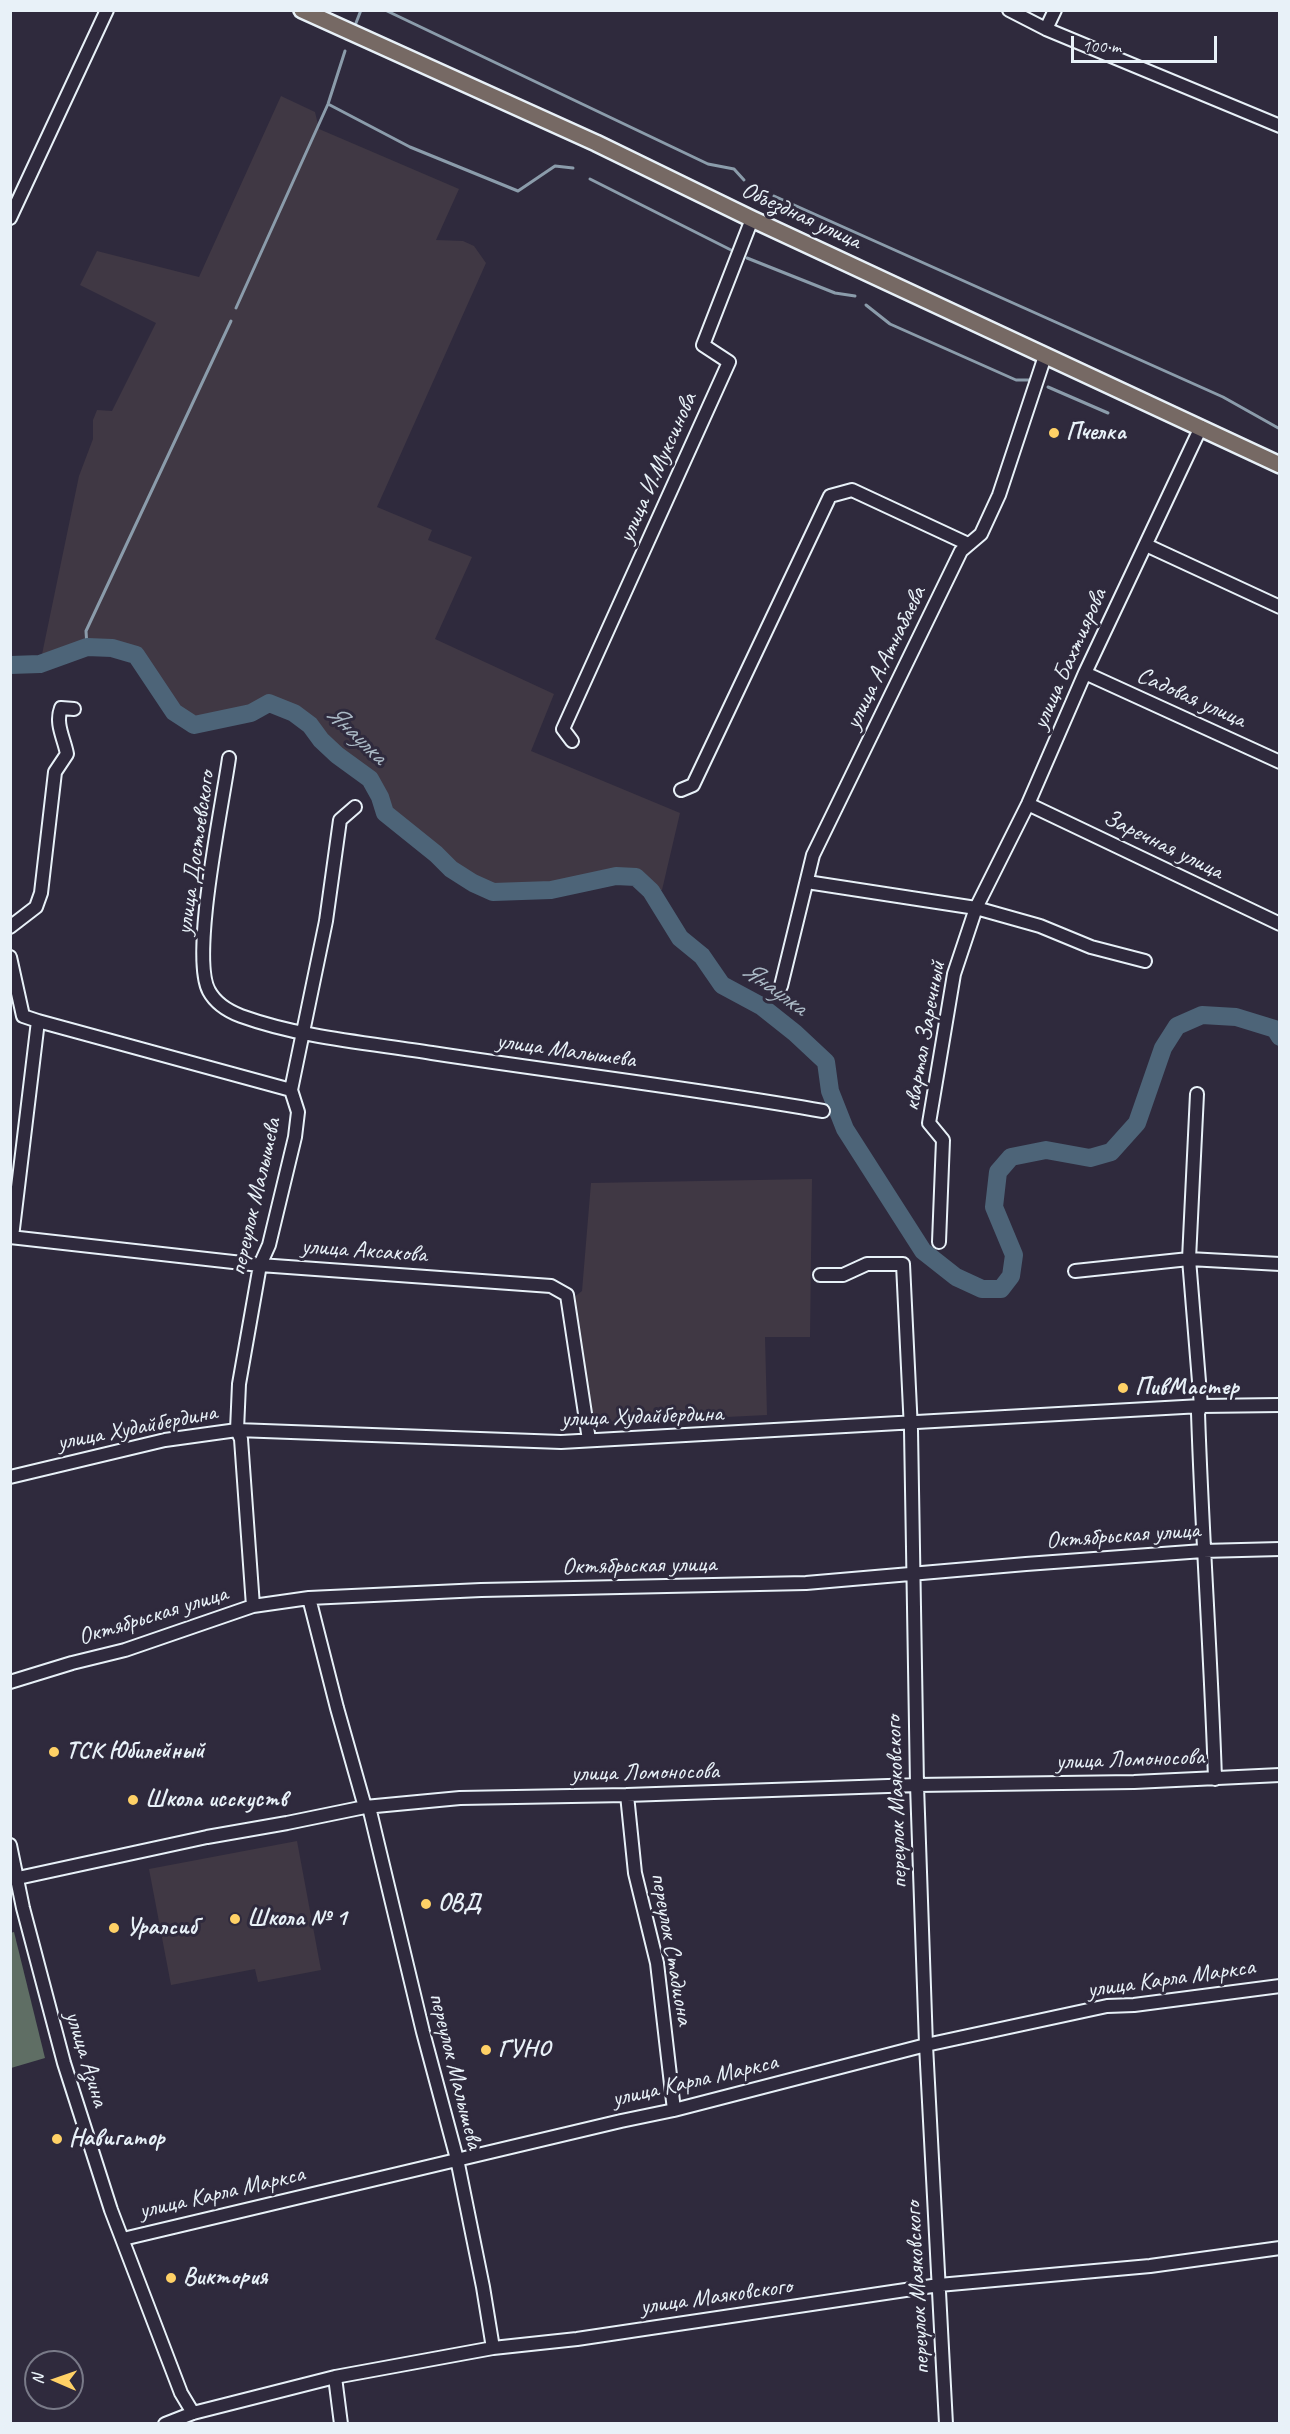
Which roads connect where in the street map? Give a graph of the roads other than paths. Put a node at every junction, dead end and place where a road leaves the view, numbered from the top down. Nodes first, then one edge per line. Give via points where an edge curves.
1 (107, 10) edge
2 (302, 10) edge
3 (1009, 10) edge
4 (1055, 10) edge
5 (1046, 29) junction
6 (1280, 126) edge
7 (10, 218) edge
8 (752, 219) junction
9 (1045, 356) junction
10 (1201, 428) junction
11 (1280, 465) edge
12 (968, 544) junction
13 (1146, 545) junction
14 (1280, 607) edge
15 (1085, 674) junction
16 (74, 709) dead end
17 (572, 741) dead end
18 (230, 758) dead end
19 (1280, 762) edge
20 (681, 790) dead end
21 (1028, 804) junction
22 (355, 807) dead end
23 (807, 882) junction
24 (976, 908) junction
25 (1280, 924) edge
26 (10, 927) edge
27 (10, 957) edge
28 (1145, 961) dead end
29 (782, 986) dead end
30 (38, 1020) junction
31 (303, 1033) junction
32 (291, 1090) junction
33 (1197, 1094) dead end
34 (823, 1111) dead end
35 (11, 1237) edge
36 (939, 1242) dead end
37 (1189, 1258) junction
38 (1280, 1264) edge
39 (260, 1265) junction
40 (1075, 1271) dead end
41 (820, 1275) dead end
42 (1201, 1406) junction
43 (1280, 1406) edge
44 (910, 1422) junction
45 (237, 1430) junction
46 (589, 1440) junction
47 (10, 1477) edge
48 (1280, 1549) edge
49 (1203, 1551) junction
50 (912, 1575) junction
51 (309, 1598) junction
52 (253, 1606) junction
53 (10, 1682) edge
54 (1280, 1774) edge
55 (1215, 1779) junction
56 (917, 1785) junction
57 (627, 1795) junction
58 (367, 1807) junction
59 (10, 1845) edge
60 (18, 1878) junction
61 (1280, 1986) edge
62 (926, 2045) junction
63 (674, 2110) junction
64 (457, 2159) junction
65 (123, 2239) junction
66 (1280, 2248) edge
67 (939, 2286) junction
68 (494, 2348) junction
69 (335, 2377) junction
70 (193, 2413) junction
71 (165, 2424) edge
72 (341, 2424) edge
73 (946, 2424) edge

1 - 7 street
2 - 8 main road, Объездная улица via 596,143
3 - 5 street
4 - 5 street
5 - 6 street
8 - 9 main road, Объездная улица
8 - 17 street, улица И.Муксинова via 703,345 729,362 563,729
9 - 10 main road, Объездная улица
9 - 12 street, улица А.Атнабаева via 999,495 981,534
10 - 11 main road, Объездная улица
10 - 13 street, улица Бахтиярова
12 - 20 street via 852,490 831,496 693,785
12 - 23 street, улица А.Атнабаева via 961,550 813,855
13 - 14 street
13 - 15 street, улица Бахтиярова
15 - 19 street, Садовая улица
15 - 21 street, улица Бахтиярова
16 - 26 street via 61,708 59,714 67,754 56,772 41,893 36,907
18 - 31 street, улица Достоевского via 203,933 208,990 220,1006 240,1016
21 - 24 street, улица Бахтиярова
21 - 25 street, Заречная улица
22 - 31 street, переулок Малышева via 340,820 326,921
23 - 24 street
23 - 29 street, улица А.Атнабаева
24 - 28 street
24 - 36 street, квартал Заречный via 954,974 929,1123 943,1140
27 - 30 street via 23,1016
30 - 32 street
30 - 35 street
31 - 32 street, переулок Малышева
31 - 34 street, улица Малышева via 719,1092
32 - 39 street, переулок Малышева via 298,1112 295,1137
33 - 37 street
35 - 39 street, улица Аксакова
37 - 38 street
37 - 40 street
37 - 42 street
39 - 45 street, переулок Малышева via 239,1384
39 - 46 street, улица Аксакова via 551,1286 567,1295
41 - 44 street, переулок Маяковского via 843,1275 867,1264 903,1264
42 - 43 street, улица Худайбердина
42 - 44 street, улица Худайбердина
42 - 49 street via 1197,1413
44 - 46 street, улица Худайбердина
44 - 50 street, переулок Маяковского
45 - 46 street, улица Худайбердина
45 - 47 street, улица Худайбердина via 165,1440
45 - 52 street, переулок Малышева
48 - 49 street, Октябрьская улица
49 - 50 street, Октябрьская улица
49 - 55 street
50 - 51 street, Октябрьская улица via 806,1583
50 - 56 street, переулок Маяковского
51 - 52 street, Октябрьская улица
51 - 58 street, переулок Малышева
52 - 53 street, Октябрьская улица via 125,1650
54 - 55 street, улица Ломоносова
55 - 56 street, улица Ломоносова
56 - 57 street, улица Ломоносова
56 - 62 street, переулок Маяковского
57 - 58 street, улица Ломоносова via 459,1798
57 - 63 street, переулок Стадиона via 635,1873 657,1963
58 - 60 street, улица Ломоносова
58 - 64 street, переулок Малышева
59 - 60 street, улица Азина
60 - 65 street, улица Азина via 64,2063
61 - 62 street, улица Карла Маркса via 1107,2006
62 - 63 street, улица Карла Маркса
62 - 67 street, переулок Маяковского
63 - 64 street, улица Карла Маркса
64 - 65 street, улица Карла Маркса
64 - 68 street, переулок Малышева
65 - 70 street, улица Азина via 181,2392
66 - 67 street, улица Маяковского via 1150,2266
67 - 68 street, улица Маяковского
67 - 73 street, переулок Маяковского
68 - 69 street, улица Маяковского
69 - 70 street, улица Маяковского
69 - 72 street
70 - 71 street, улица Маяковского

